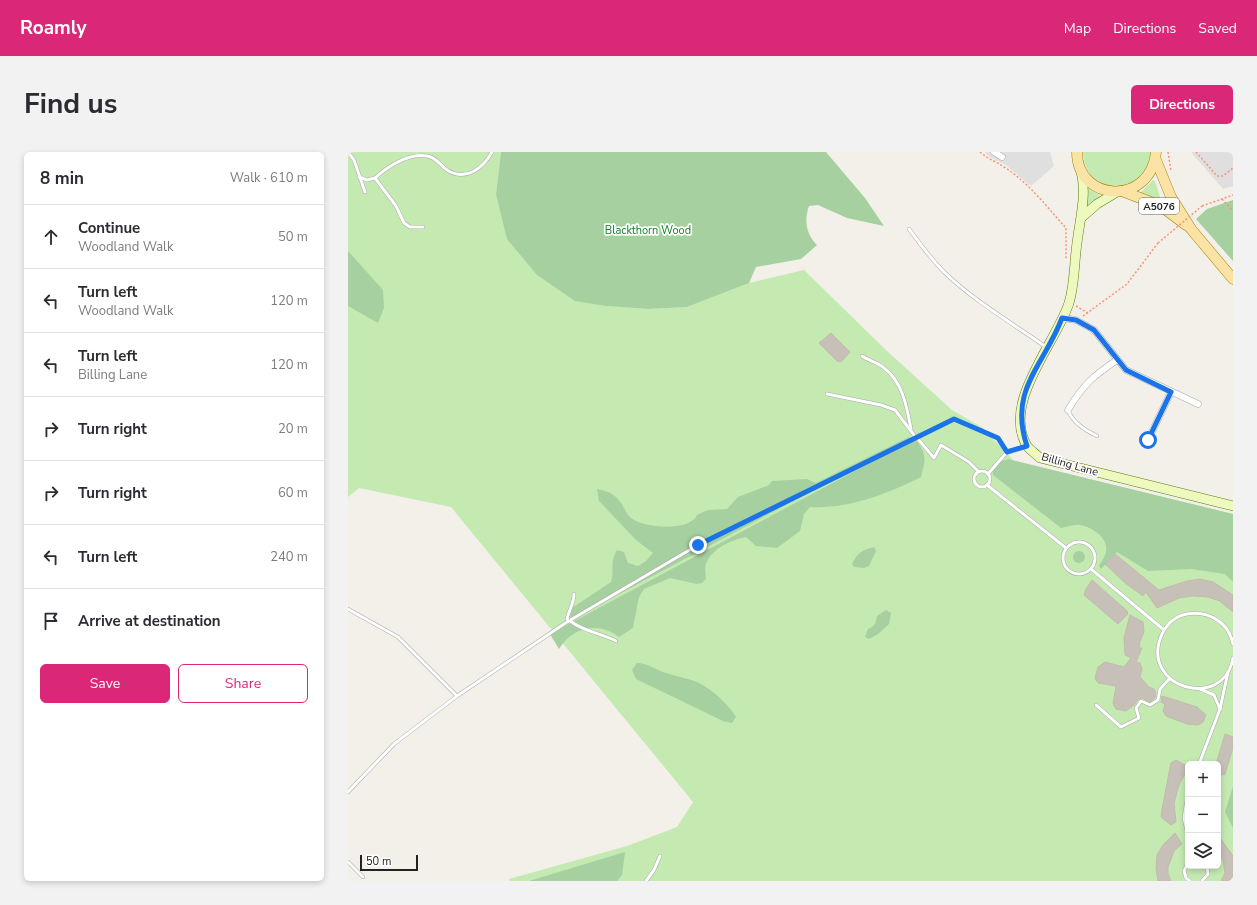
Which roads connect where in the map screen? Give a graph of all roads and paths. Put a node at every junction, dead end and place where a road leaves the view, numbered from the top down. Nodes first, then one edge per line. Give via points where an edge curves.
1 (348, 152) edge
2 (492, 152) edge
3 (980, 152) edge
4 (995, 152) edge
5 (1168, 152) edge
6 (1196, 152) edge
7 (1077, 153) edge
8 (1156, 156) edge
9 (1002, 157) dead end
10 (1080, 167) junction
11 (1233, 168) edge
12 (359, 177) junction
13 (1172, 177) dead end
14 (375, 178) junction
15 (365, 192) dead end
16 (1120, 192) junction
17 (1233, 195) edge
18 (1222, 199) junction
19 (1233, 211) edge
20 (1188, 213) dead end
21 (1082, 218) junction
22 (1191, 218) dead end
23 (423, 227) dead end
24 (909, 229) dead end
25 (1191, 229) junction
26 (1066, 267) dead end
27 (1233, 279) edge
28 (1062, 318) junction
29 (1076, 320) junction
30 (1047, 348) junction
31 (862, 356) dead end
32 (1117, 360) junction
33 (1171, 392) junction
34 (827, 394) dead end
35 (1198, 404) dead end
36 (1068, 410) joint
37 (911, 431) junction
38 (914, 435) dead end
39 (1097, 436) dead end
40 (918, 439) dead end
41 (1148, 440) dead end
42 (1027, 446) junction
43 (1007, 452) junction
44 (978, 471) junction
45 (988, 474) junction
46 (987, 485) junction
47 (1233, 506) edge
48 (1066, 548) junction
49 (1091, 569) junction
50 (574, 594) dead end
51 (348, 609) edge
52 (1164, 630) junction
53 (616, 641) dead end
54 (1233, 644) edge
55 (1233, 658) edge
56 (1228, 672) junction
57 (1170, 678) junction
58 (1199, 689) junction
59 (457, 696) junction
60 (1096, 705) dead end
61 (1220, 709) junction
62 (1200, 761) edge
63 (348, 792) edge
64 (1188, 797) edge
65 (1188, 833) edge
66 (660, 856) dead end
67 (348, 862) edge
68 (1185, 869) edge
69 (1207, 869) edge
70 (363, 877) dead end
71 (646, 881) edge
72 (1190, 881) edge
73 (1202, 881) edge

1 - 12 lane via 354,160
2 - 14 lane via 483,166 468,174 448,171 430,156 413,155 384,170
3 - 26 path via 988,160 1004,167 1028,187 1066,228
4 - 9 street
5 - 13 path
6 - 11 path via 1217,176 1223,176
7 - 10 main road
8 - 16 main road via 1151,173 1141,183
8 - 25 main road, A5076 via 1171,197
10 - 16 main road via 1095,185
10 - 21 street via 1084,181
12 - 14 lane via 367,180
12 - 15 lane
14 - 23 lane via 396,206 404,223 410,227
16 - 21 street via 1097,204
16 - 25 main road, A5076 via 1161,206
17 - 18 path
18 - 19 path
18 - 29 path, bridge via 1202,206 1158,243 1127,284 1110,299
20 - 22 path
21 - 28 street via 1073,284
24 - 30 lane via 945,272
25 - 27 main road, A5076
28 - 29 street
28 - 30 street
29 - 32 street via 1094,330
30 - 42 street via 1032,375 1021,406 1022,430
31 - 37 lane via 885,368 896,381 902,393
32 - 33 street via 1126,370
32 - 36 street via 1092,377
33 - 35 street
33 - 41 street
34 - 37 lane via 895,410
36 - 39 lane via 1072,419
37 - 38 lane
40 - 44 lane via 934,458 941,445 969,462
42 - 43 lane
42 - 47 street, Billing Lane via 1040,458
43 - 45 lane
43 - 59 lane via 998,438 954,419 698,545 568,622
44 - 45 lane
44 - 46 lane via 973,478 975,483 982,487
45 - 46 lane via 990,479
46 - 48 lane
48 - 49 lane via 1062,557 1068,571 1078,575 1088,573
48 - 49 lane via 1070,544 1080,542 1090,546 1096,560
49 - 52 lane
50 - 53 lane via 574,602 567,619 584,630
51 - 59 lane via 398,637
52 - 54 lane via 1182,615 1206,614 1226,627
52 - 57 lane via 1159,641 1158,653 1160,665
55 - 56 lane
56 - 58 lane via 1210,686
56 - 61 lane
57 - 58 lane via 1187,688
57 - 60 lane via 1160,689 1158,700 1150,705 1141,701 1136,708 1139,718 1121,727
58 - 61 lane via 1214,695
59 - 63 lane via 394,744
61 - 62 lane
64 - 65 lane via 1184,818
66 - 71 lane
67 - 70 lane
68 - 72 lane via 1186,878
69 - 73 lane via 1208,874

